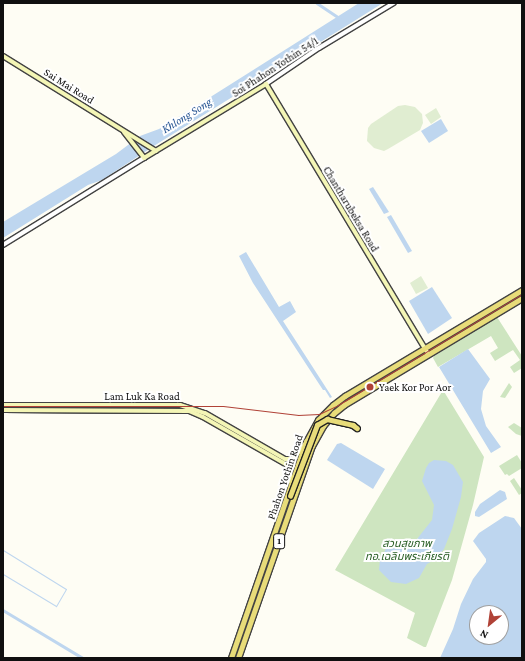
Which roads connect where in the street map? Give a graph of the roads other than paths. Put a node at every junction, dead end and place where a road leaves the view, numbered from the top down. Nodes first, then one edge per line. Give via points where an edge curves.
1 (394, 3) edge
2 (3, 56) edge
3 (266, 84) junction
4 (132, 138) junction
5 (154, 150) junction
6 (144, 157) junction
7 (3, 245) edge
8 (522, 290) edge
9 (522, 298) edge
10 (423, 350) junction
11 (426, 356) junction
12 (3, 405) edge
13 (66, 405) junction
14 (3, 410) edge
15 (66, 411) junction
16 (356, 428) dead end
17 (306, 442) junction
18 (290, 460) junction
19 (287, 465) junction
20 (292, 484) junction
21 (280, 519) junction
22 (269, 548) junction
23 (275, 552) junction
24 (231, 658) edge
25 (238, 658) edge

1 - 3 street, Soi Phahon Yothin 54/1 via 319,48
2 - 4 main road, Sai Mai Road
3 - 5 main road, Soi Phahon Yothin 54/1
3 - 10 main road, Chantharubeksa Road
4 - 5 main road, Sai Mai Road
4 - 6 main road, Sai Mai Road
5 - 6 main road, Soi Phahon Yothin 54/1
6 - 7 street
8 - 10 main road, Phahon Yothin Road
9 - 11 main road, Phahon Yothin Road
10 - 11 main road, Chantharubeksa Road
10 - 17 main road, Phahon Yothin Road / 1 via 333,405 318,420
11 - 23 main road, Phahon Yothin Road / 1 via 344,405 323,426 312,446
12 - 13 main road, Lam Luk Ka Road
13 - 15 main road
13 - 18 main road, Lam Luk Ka Road via 187,406 205,413
14 - 15 main road, Lam Luk Ka Road
15 - 19 main road, Lam Luk Ka Road via 189,411 203,416
16 - 21 main road, bridge via 327,419 317,425
17 - 18 main road
17 - 20 main road, Phahon Yothin Road / 1
18 - 19 main road via 292,464
19 - 20 main road
20 - 21 main road, Phahon Yothin Road / 1
21 - 22 main road, Phahon Yothin Road / 1
22 - 23 main road
22 - 24 main road, Phahon Yothin Road / 1
23 - 25 main road, Phahon Yothin Road / 1

